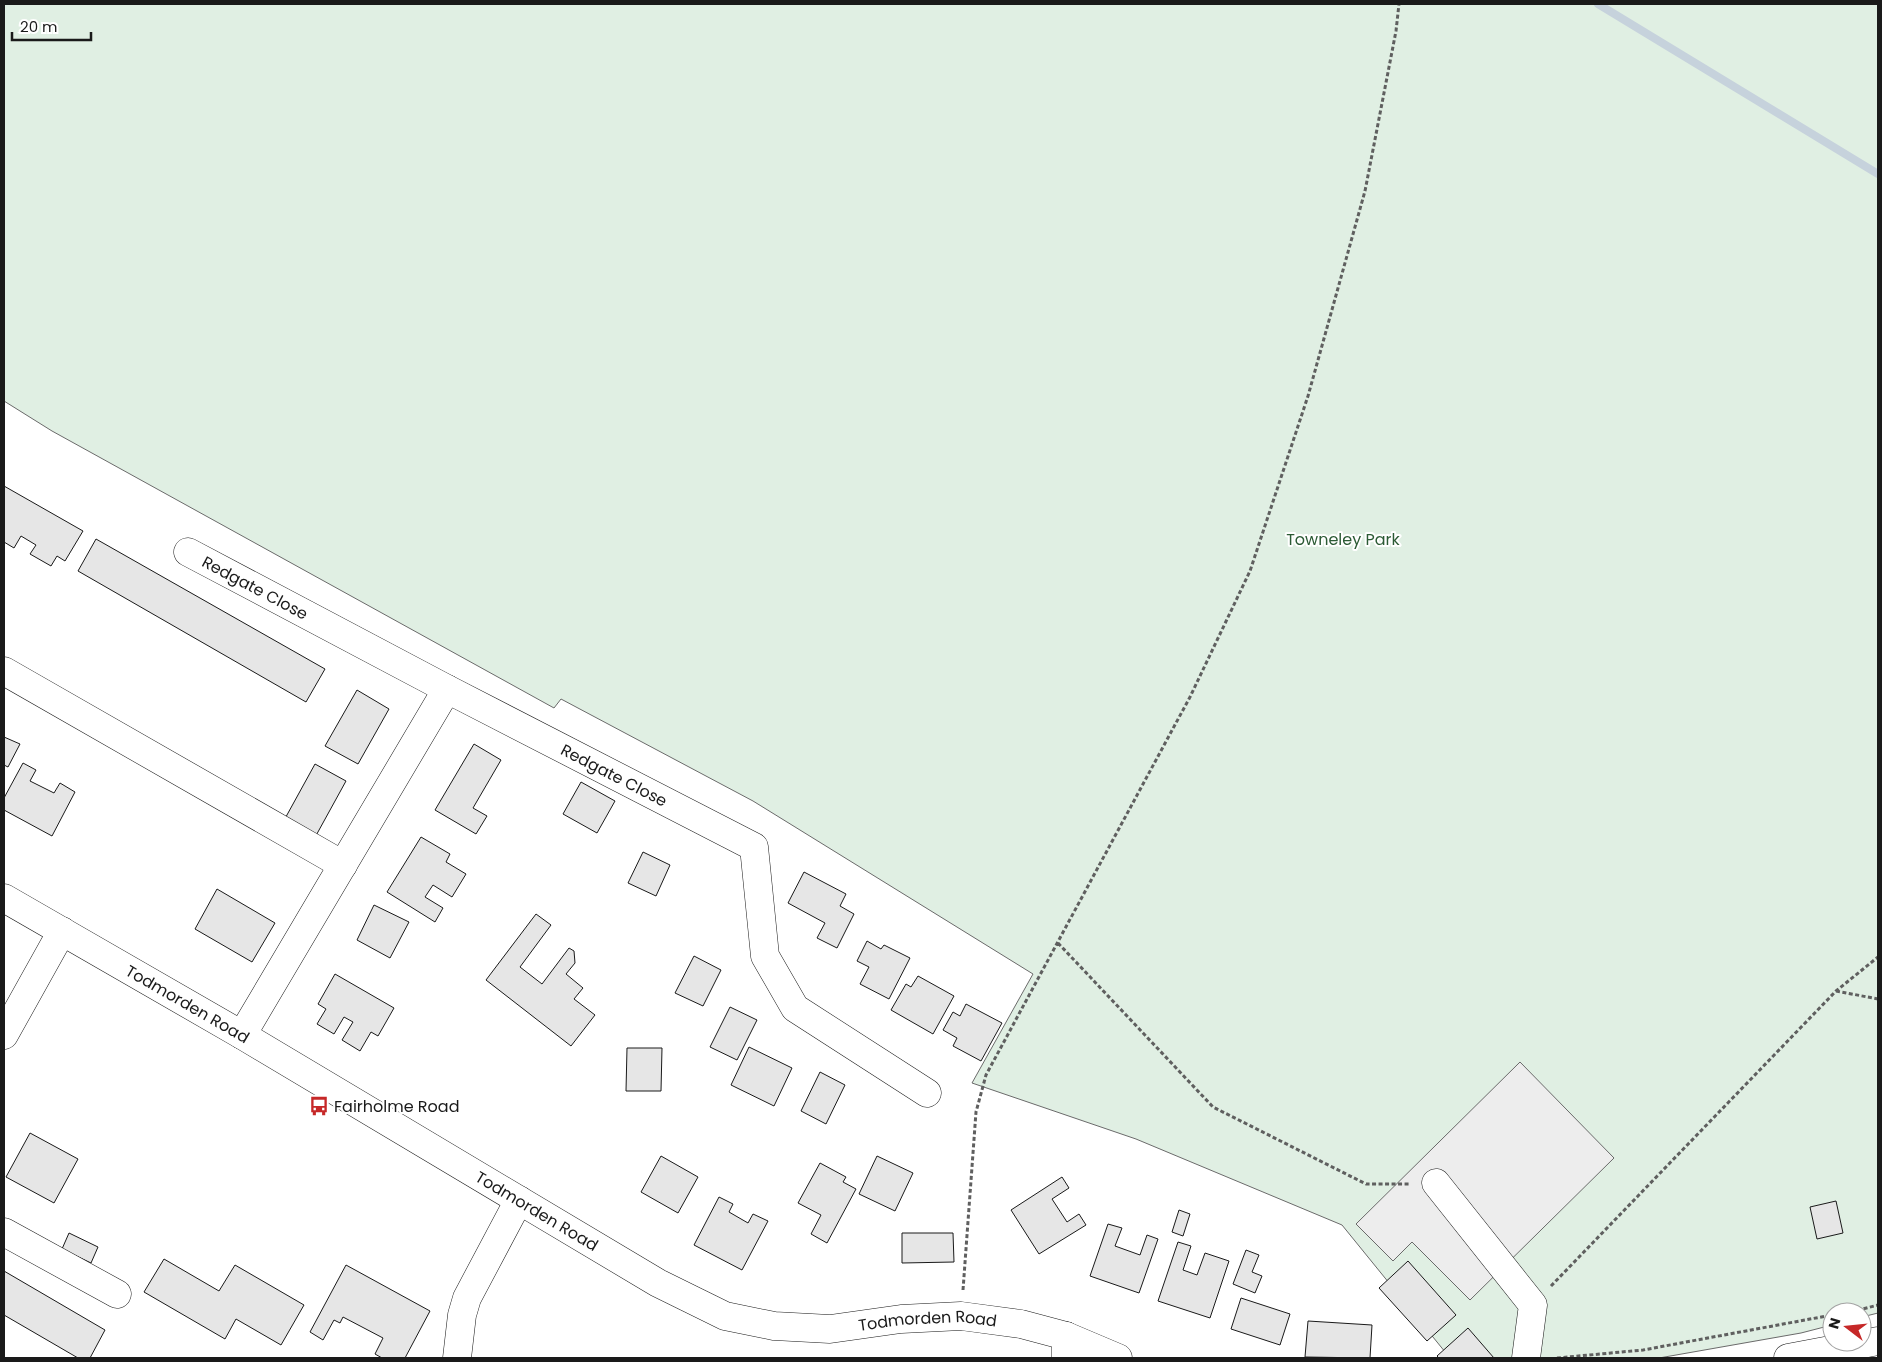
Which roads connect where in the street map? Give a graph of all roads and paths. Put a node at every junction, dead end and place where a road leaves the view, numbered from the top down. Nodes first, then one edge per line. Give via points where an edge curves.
1 (1399, 4) edge
2 (188, 552) dead end
3 (4, 671) edge
4 (447, 689) junction
5 (343, 865) junction
6 (4, 898) edge
7 (62, 931) junction
8 (1058, 943) junction
9 (1878, 957) edge
10 (1836, 991) junction
11 (1878, 999) edge
12 (242, 1034) junction
13 (4, 1035) edge
14 (927, 1093) dead end
15 (1436, 1184) joint
16 (520, 1200) junction
17 (4, 1232) edge
18 (117, 1294) dead end
19 (1533, 1305) junction
20 (961, 1316) junction
21 (1822, 1317) edge
22 (1878, 1341) edge
23 (1066, 1347) edge
24 (457, 1358) edge
25 (1118, 1358) edge
26 (1526, 1358) edge
27 (1557, 1358) edge
28 (1788, 1358) edge

1 - 8 path via 1366,191 1308,396 1250,571 1190,697
2 - 4 main road, Redgate Close
3 - 5 main road
4 - 5 main road
4 - 14 main road, Redgate Close via 754,847 765,956 795,1008
5 - 12 main road
6 - 7 main road, Todmorden Road
7 - 12 main road, Todmorden Road
7 - 13 main road
8 - 15 path via 1213,1107 1366,1184
8 - 20 path via 986,1075 976,1112
9 - 10 path
10 - 11 path
10 - 19 path
12 - 16 main road, Todmorden Road
15 - 19 main road
16 - 20 main road, Todmorden Road via 658,1282 725,1316 774,1326 830,1329 901,1319
16 - 24 main road via 467,1298
17 - 18 main road
19 - 26 main road
20 - 23 main road, Todmorden Road via 1020,1324
21 - 27 path via 1643,1350
22 - 28 main road
23 - 25 main road, Todmorden Road

